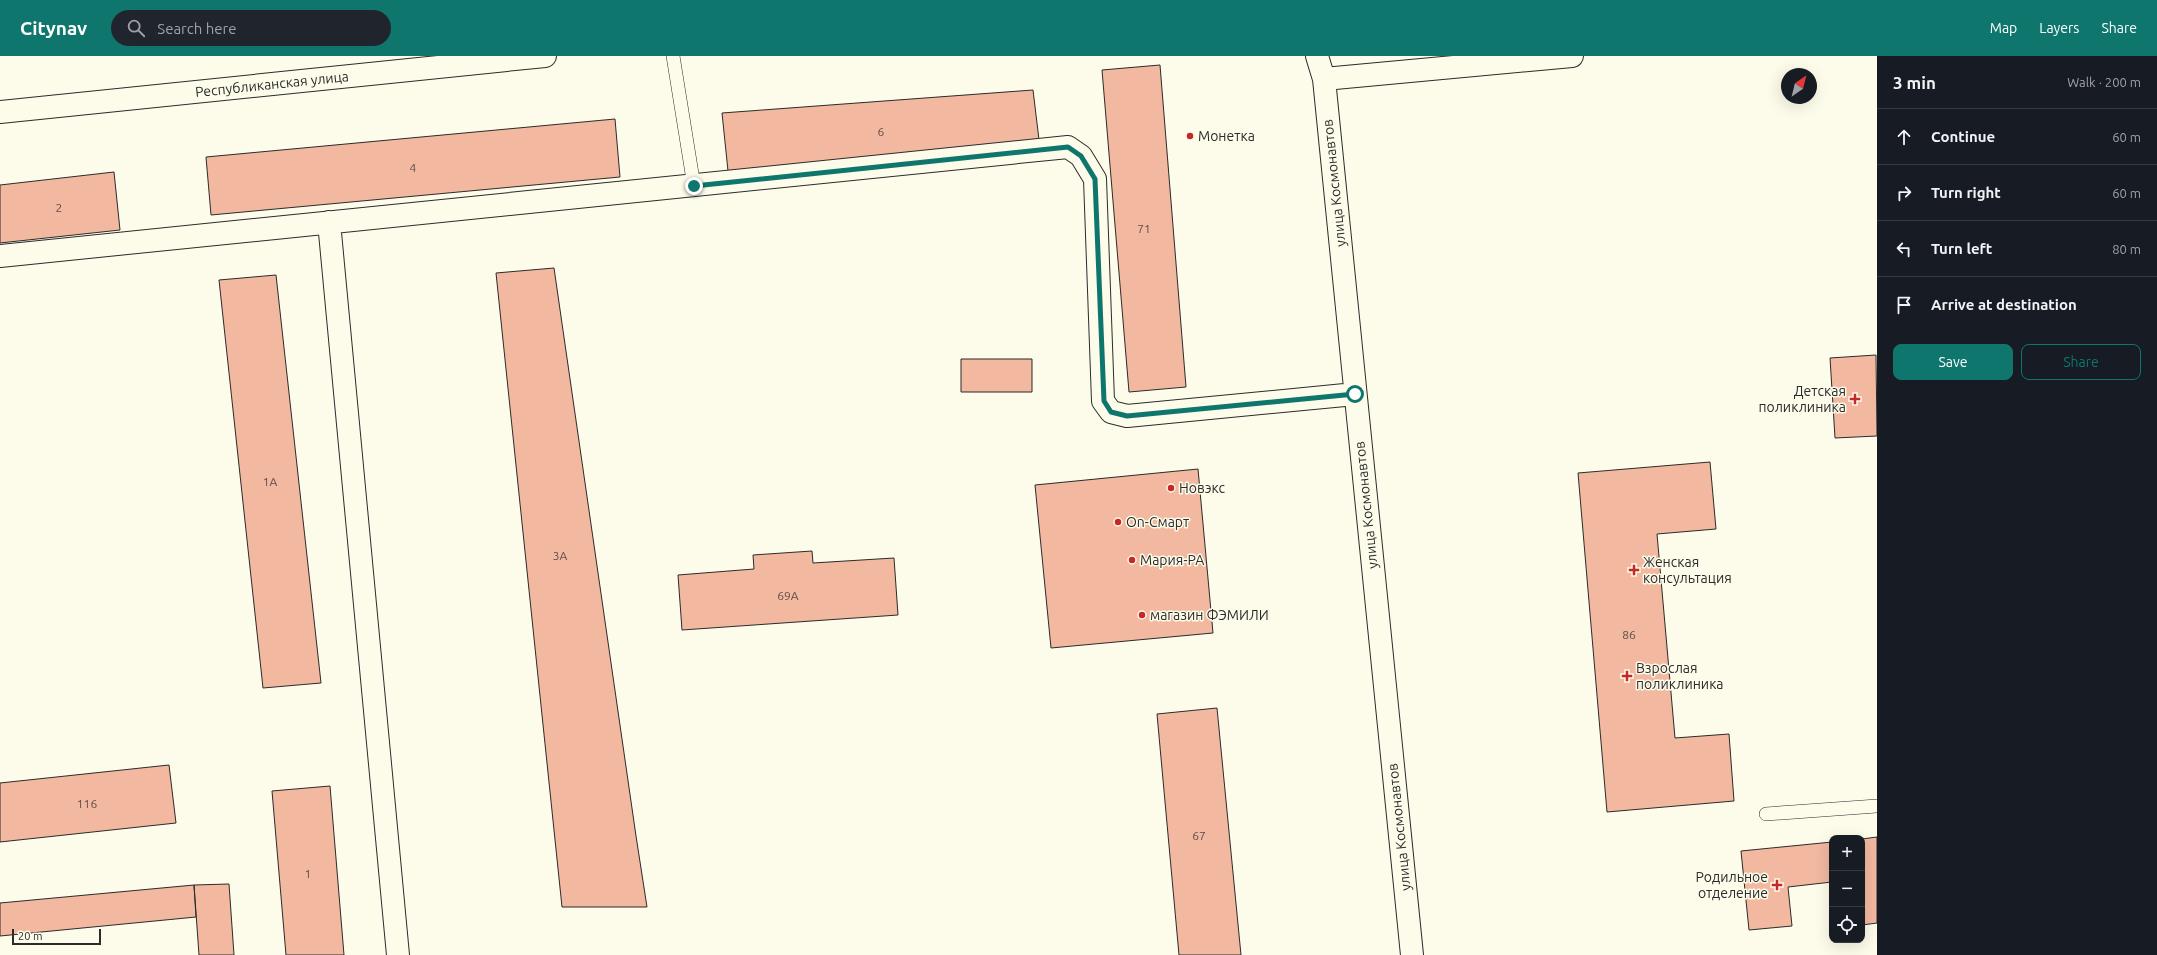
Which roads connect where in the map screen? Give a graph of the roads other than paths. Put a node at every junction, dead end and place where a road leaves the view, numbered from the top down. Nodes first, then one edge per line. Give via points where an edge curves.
1 (545, 56) edge
2 (673, 56) edge
3 (1317, 56) edge
4 (1572, 56) edge
5 (1324, 79) junction
6 (0, 112) edge
7 (694, 186) junction
8 (328, 222) junction
9 (0, 256) edge
10 (1355, 394) junction
11 (1877, 806) edge
12 (1766, 814) dead end
13 (398, 955) edge
14 (1412, 955) edge

1 - 6 street, Республиканская улица
2 - 7 lane
3 - 5 street, улица Космонавтов
4 - 5 street
5 - 10 street, улица Космонавтов
7 - 8 street
7 - 10 street via 1068,147 1081,156 1095,179 1104,401 1111,412 1127,416
8 - 9 street
8 - 13 street
10 - 14 street, улица Космонавтов
11 - 12 lane

